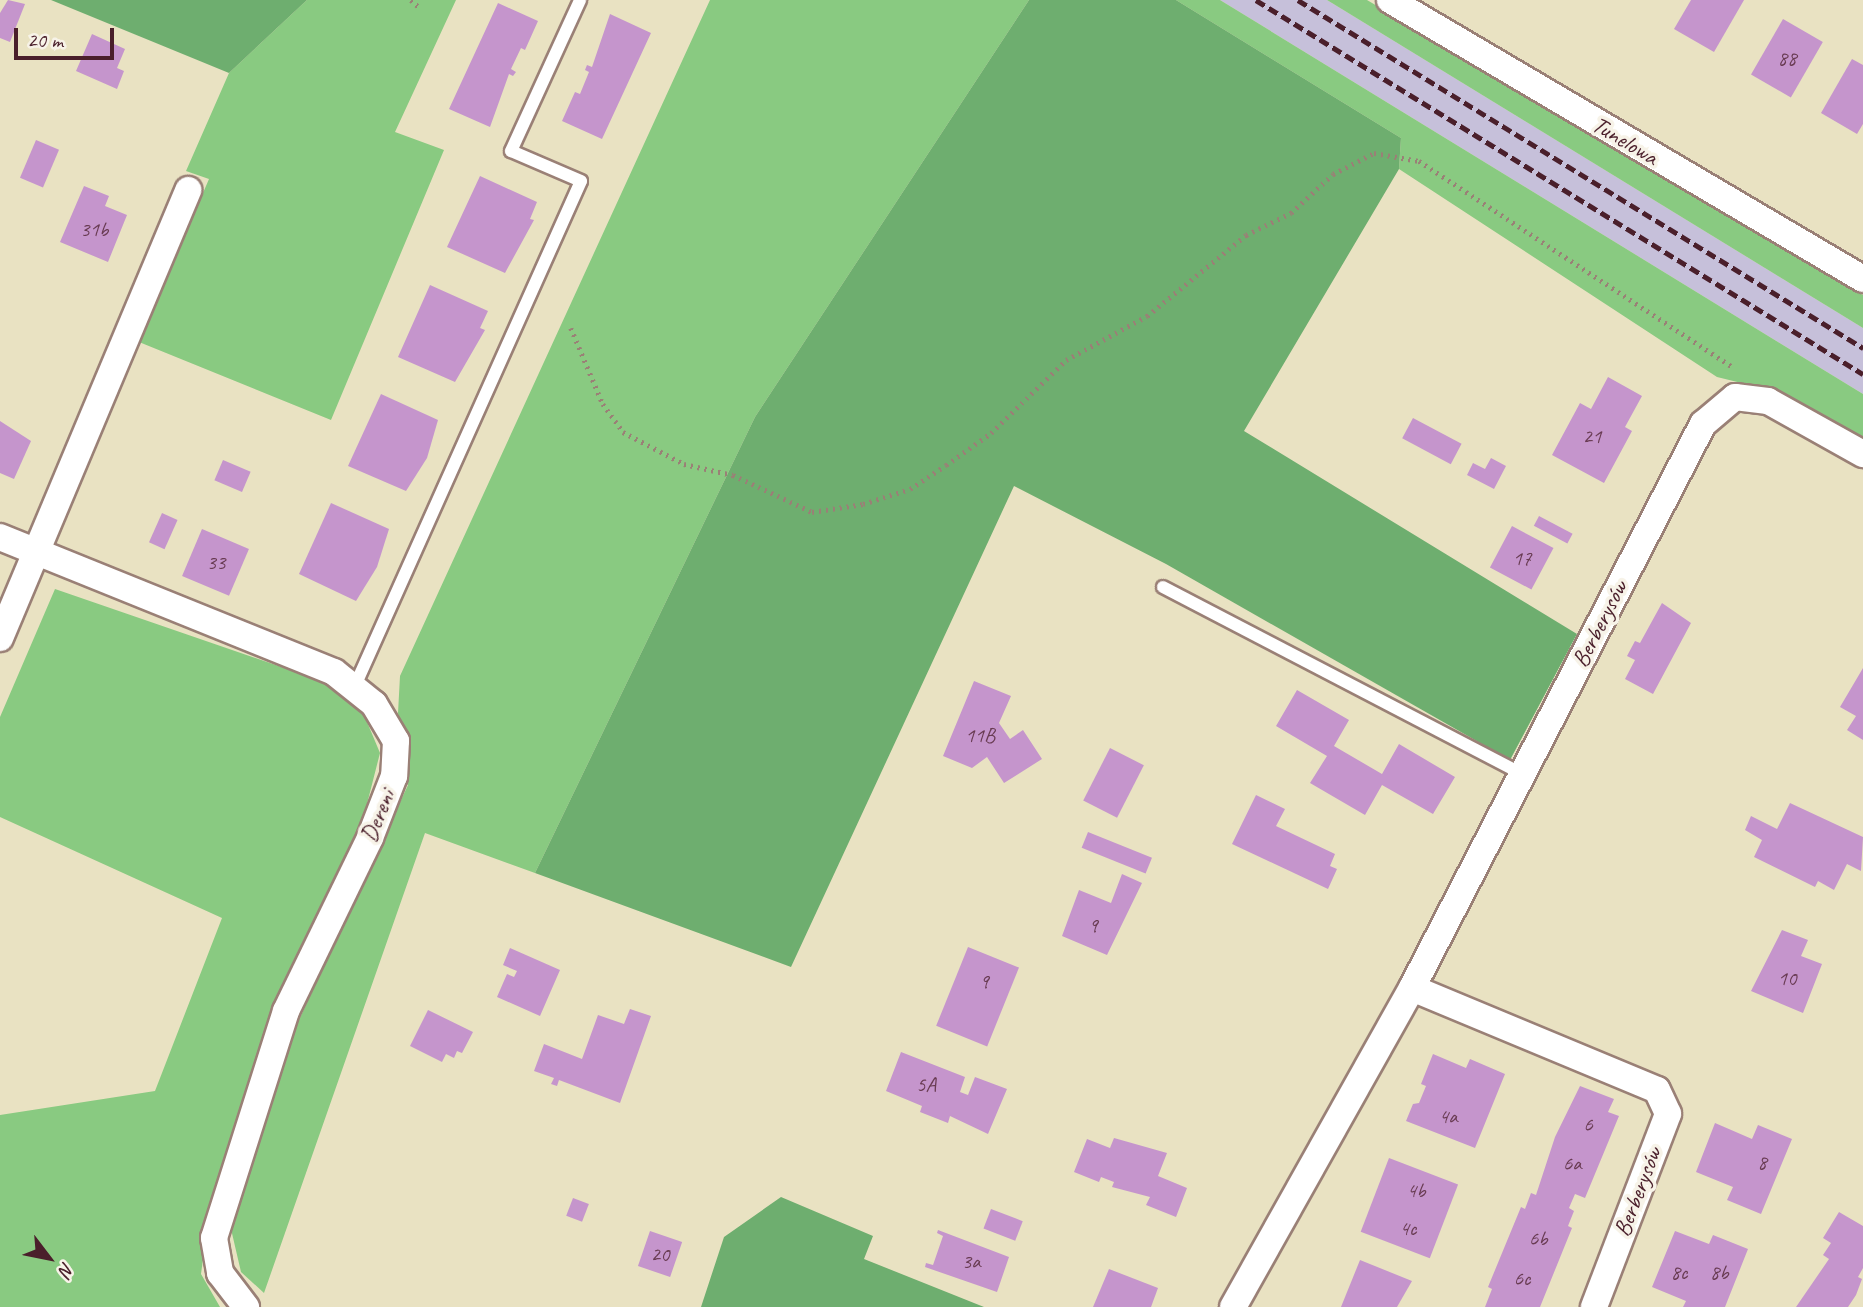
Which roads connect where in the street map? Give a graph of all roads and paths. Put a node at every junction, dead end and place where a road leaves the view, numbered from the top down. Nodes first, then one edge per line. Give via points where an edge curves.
1 (411, 0) edge
2 (580, 0) edge
3 (1390, 0) edge
4 (422, 9) dead end
5 (188, 190) dead end
6 (1863, 279) edge
7 (571, 328) dead end
8 (1768, 401) junction
9 (1863, 454) edge
10 (0, 537) edge
11 (36, 552) junction
12 (1163, 587) dead end
13 (0, 638) edge
14 (354, 688) junction
15 (1522, 774) junction
16 (1412, 988) junction
17 (246, 1307) edge
18 (1233, 1307) edge
19 (1594, 1307) edge

1 - 4 path
2 - 14 lane via 511,150 581,181
3 - 6 street, Tunelowa
5 - 11 street
7 - 8 path via 603,404 623,432 684,464 733,475 813,512 863,504 910,489 991,433 1066,360 1147,316 1237,242 1291,213 1333,174 1374,153 1419,161 1730,363
8 - 9 street, Berberysów
8 - 15 street, Berberysów via 1735,397 1703,424
10 - 11 street, Dereni
11 - 13 street
11 - 14 street, Dereni via 334,672
12 - 15 lane
14 - 17 street, Dereni via 374,704 396,741 394,776 370,838 286,1011 214,1238 220,1273
15 - 16 street, Berberysów
16 - 18 street, Berberysów
16 - 19 street, Berberysów via 1657,1090 1668,1114

